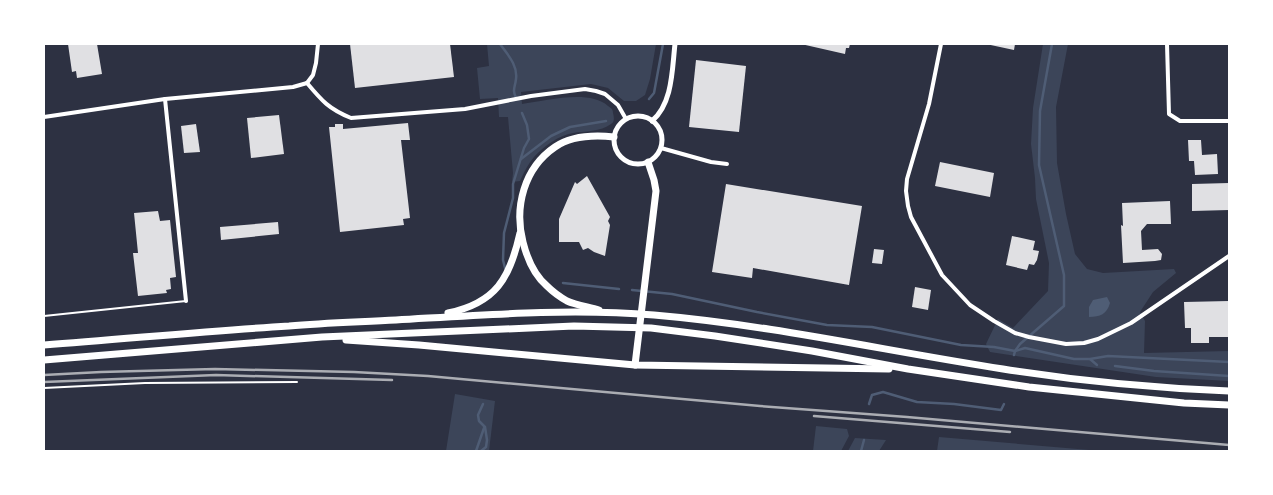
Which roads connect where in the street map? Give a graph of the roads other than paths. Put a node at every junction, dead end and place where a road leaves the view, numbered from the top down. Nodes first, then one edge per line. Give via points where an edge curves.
1 (318, 44) edge
2 (675, 44) edge
3 (941, 44) edge
4 (1166, 44) edge
5 (307, 83) junction
6 (165, 99) junction
7 (44, 117) edge
8 (626, 119) junction
9 (652, 120) junction
10 (1229, 121) edge
11 (614, 137) junction
12 (660, 148) junction
13 (648, 162) junction
14 (727, 164) dead end
15 (520, 231) junction
16 (1229, 256) edge
17 (186, 301) joint
18 (607, 313) junction
19 (44, 316) edge
20 (422, 318) junction
21 (322, 338) junction
22 (44, 345) edge
23 (44, 360) edge
24 (635, 365) junction
25 (908, 369) junction
26 (297, 382) dead end
27 (44, 388) edge
28 (1229, 391) edge
29 (1229, 405) edge

1 - 5 street via 313,75
2 - 9 street via 668,94 660,112
3 - 16 street via 929,104 907,179 906,192 911,218 942,275 970,305 1015,333 1066,344 1084,344 1098,340 1130,323
4 - 10 street via 1169,114 1180,121
5 - 6 street via 293,87
5 - 8 street via 324,104 351,118 465,109 530,96 585,90 605,94 618,105
6 - 7 street
6 - 17 street
8 - 9 street via 639,116
8 - 11 street via 620,124
9 - 12 street via 662,140
11 - 13 street via 616,150 625,160 640,164
11 - 15 highway via 590,137 570,141 556,146 544,155 532,170 524,188 519,213
12 - 13 street
12 - 14 street
13 - 24 highway via 656,191
15 - 18 highway via 530,265 546,286 567,301
15 - 20 highway via 509,270 495,290 482,301 462,310
17 - 19 lane
18 - 20 highway via 560,312
18 - 28 highway via 653,315 729,324 1003,369 1102,382
20 - 22 highway via 290,325
21 - 23 highway
21 - 24 highway
21 - 25 highway via 574,326 651,328 812,351
24 - 25 highway
25 - 29 highway via 1080,393
26 - 27 lane via 145,383

